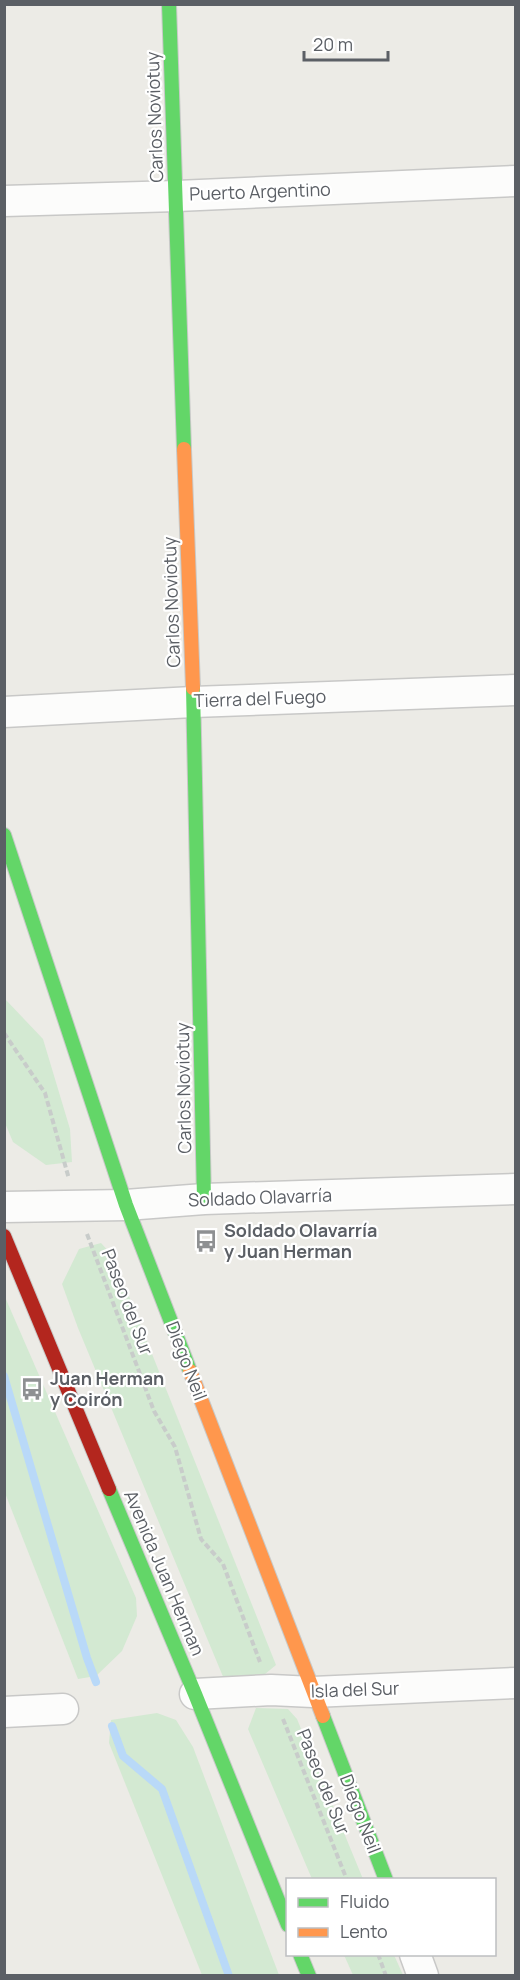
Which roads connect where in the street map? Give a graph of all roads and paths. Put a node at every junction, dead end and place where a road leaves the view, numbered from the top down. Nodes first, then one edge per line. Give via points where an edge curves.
1 (169, 4) edge
2 (516, 181) edge
3 (177, 196) junction
4 (4, 201) edge
5 (516, 690) edge
6 (193, 702) junction
7 (4, 712) edge
8 (4, 835) edge
9 (4, 1033) edge
10 (516, 1188) edge
11 (204, 1199) junction
12 (126, 1205) junction
13 (77, 1206) junction
14 (4, 1208) edge
15 (4, 1236) edge
16 (516, 1683) edge
17 (271, 1690) junction
18 (313, 1692) junction
19 (195, 1694) junction
20 (63, 1709) dead end
21 (4, 1712) edge
22 (347, 1878) edge
23 (385, 1878) edge
24 (286, 1920) edge
25 (301, 1956) edge
26 (379, 1956) edge
27 (416, 1956) edge
28 (309, 1976) edge
29 (386, 1976) edge
30 (423, 1976) edge

1 - 3 street, Carlos Noviotuy
2 - 3 street, Puerto Argentino
3 - 4 street, Puerto Argentino
3 - 6 street, Carlos Noviotuy
5 - 6 street, Tierra del Fuego
6 - 7 street, Tierra del Fuego
6 - 11 street, Carlos Noviotuy
8 - 12 street, Diego Neil
9 - 13 path, Paseo del Sur via 45,1093
10 - 11 street, Soldado Olavarría
11 - 12 street, Soldado Olavarría
12 - 13 street, Soldado Olavarría
12 - 18 street, Diego Neil
13 - 14 street, Soldado Olavarría
13 - 17 path, Paseo del Sur via 154,1411 175,1447 201,1539 223,1564
15 - 19 street, Avenida Juan Herman
16 - 18 street, Isla del Sur
17 - 18 street, Isla del Sur
17 - 19 street, Isla del Sur
17 - 22 path, Paseo del Sur
18 - 23 street, Diego Neil
19 - 24 street, Avenida Juan Herman
20 - 21 street
25 - 28 street
26 - 29 path
27 - 30 street

